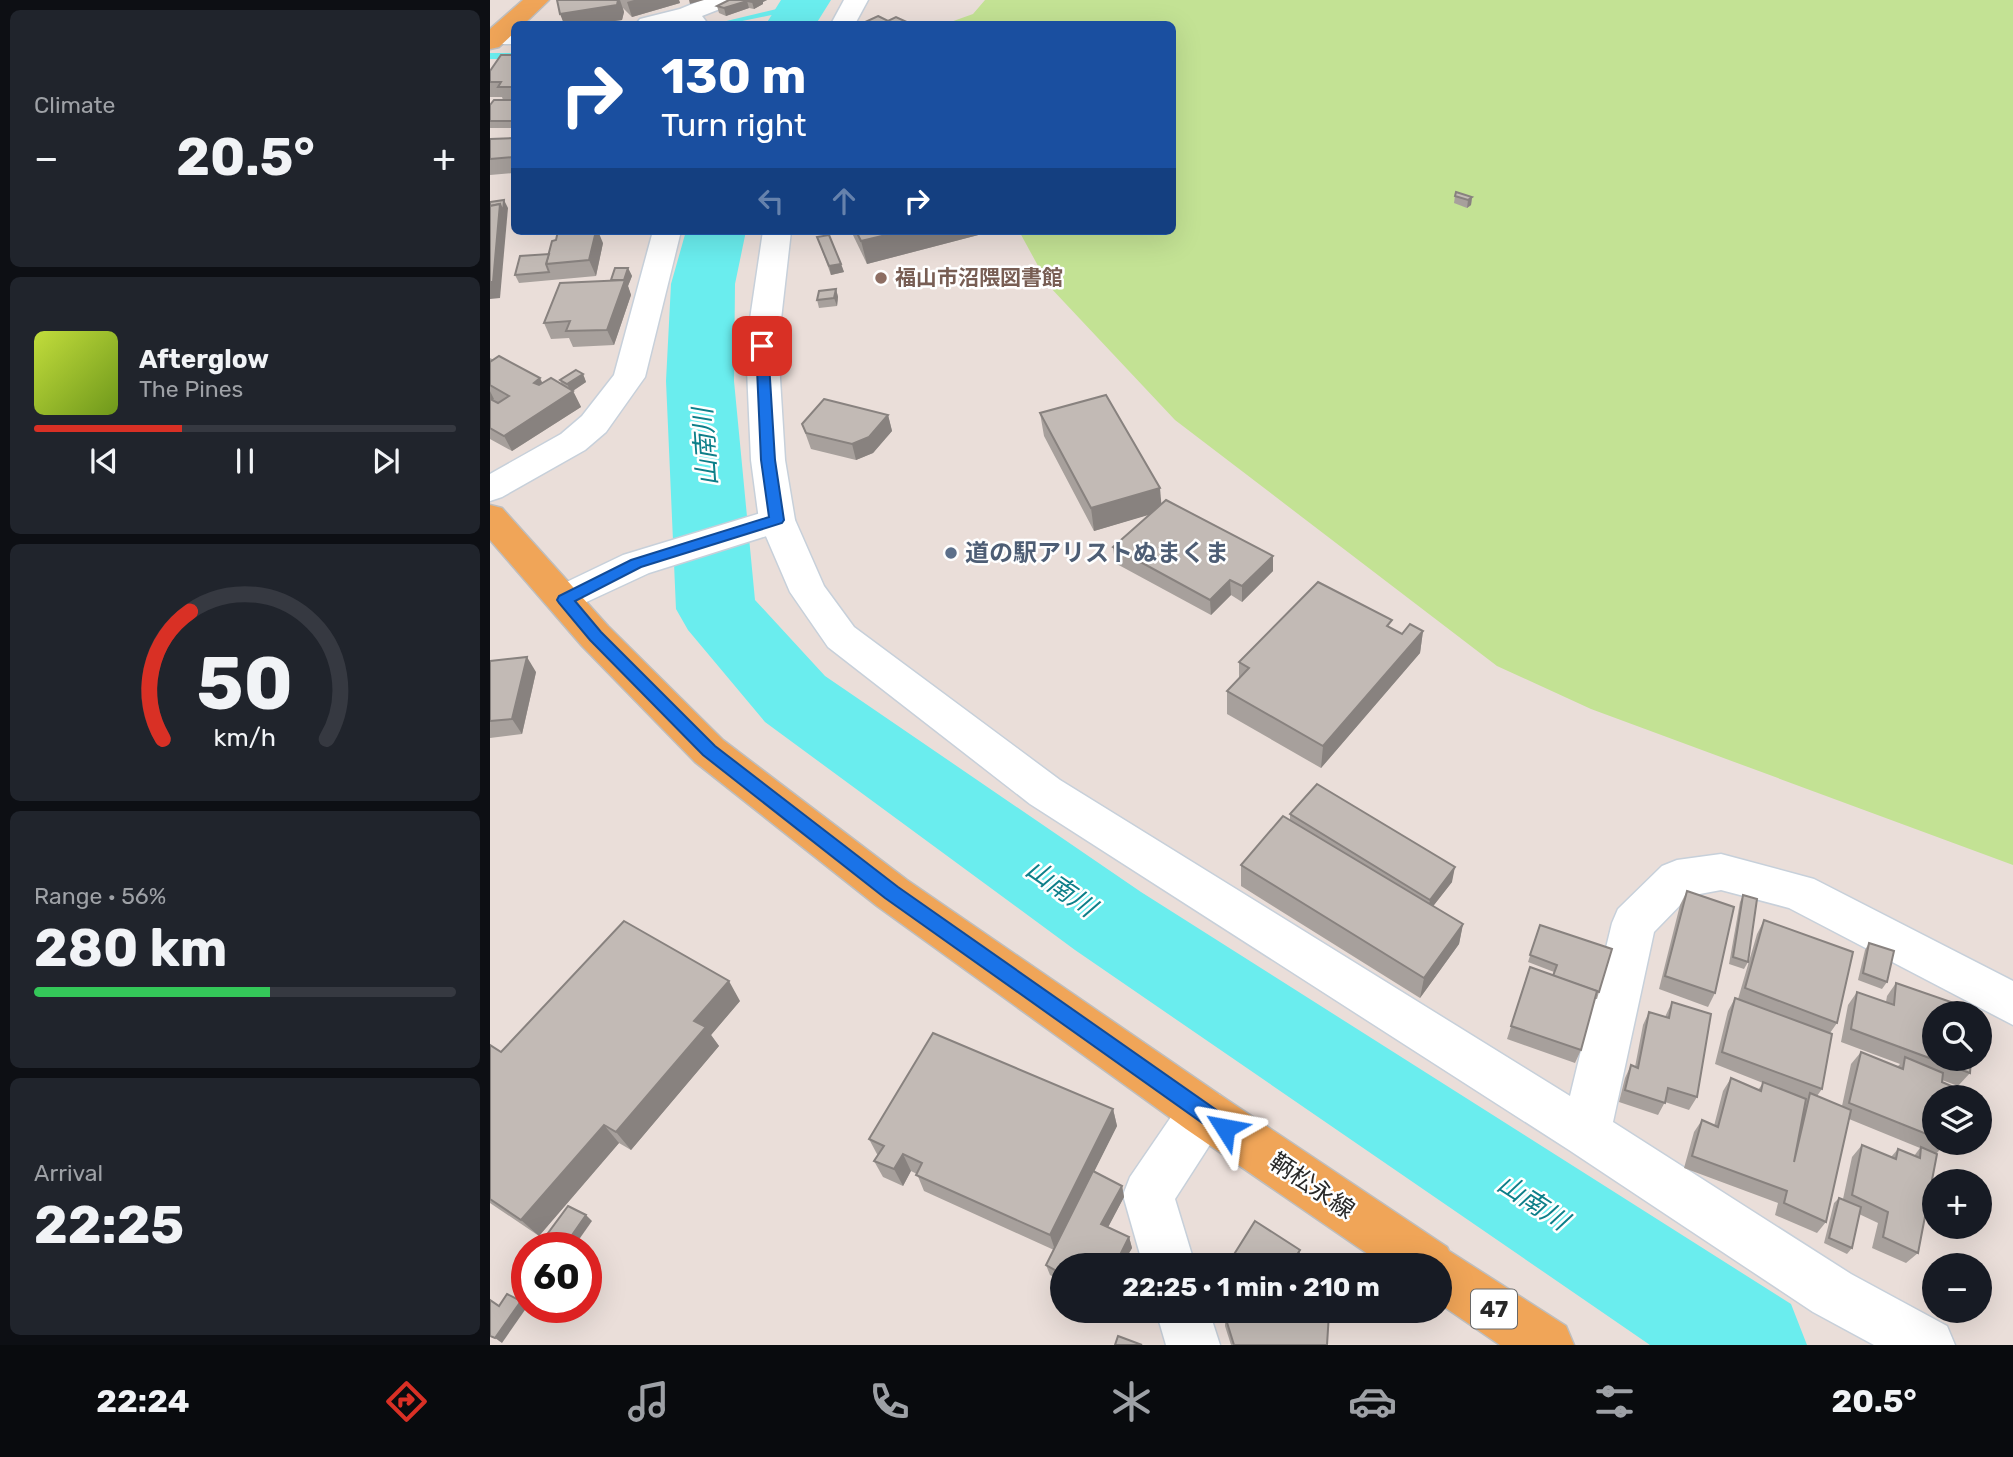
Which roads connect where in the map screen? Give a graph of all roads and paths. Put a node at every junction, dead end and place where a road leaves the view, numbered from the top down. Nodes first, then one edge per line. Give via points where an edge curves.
1 (537, 0) edge
2 (722, 0) edge
3 (856, 0) edge
4 (692, 19) edge
5 (515, 21) edge
6 (674, 21) edge
7 (845, 21) edge
8 (511, 25) edge
9 (497, 38) edge
10 (666, 235) edge
11 (776, 235) edge
12 (490, 489) edge
13 (490, 517) edge
14 (764, 524) junction
15 (565, 600) junction
16 (2013, 1004) edge
17 (1203, 1112) junction
18 (1586, 1133) junction
19 (1165, 1253) edge
20 (1411, 1253) edge
21 (1452, 1281) edge
22 (1187, 1323) edge
23 (1193, 1345) edge
24 (1547, 1345) edge
25 (1928, 1345) edge

1 - 5 main road
2 - 4 street
3 - 7 street
4 - 6 street
8 - 9 main road
10 - 12 street via 629,377 594,424 573,442
11 - 14 street via 762,346 768,460
13 - 15 main road, 鞆松永線
14 - 15 street via 636,564
14 - 18 street via 841,637 1034,784
15 - 17 main road, 鞆松永線 via 709,751 891,893
16 - 18 street via 1799,892 1721,872 1677,879 1634,923
17 - 19 street via 1148,1195
17 - 20 main road, 鞆松永線
18 - 25 street via 1832,1293
21 - 24 main road, 47
22 - 23 street

